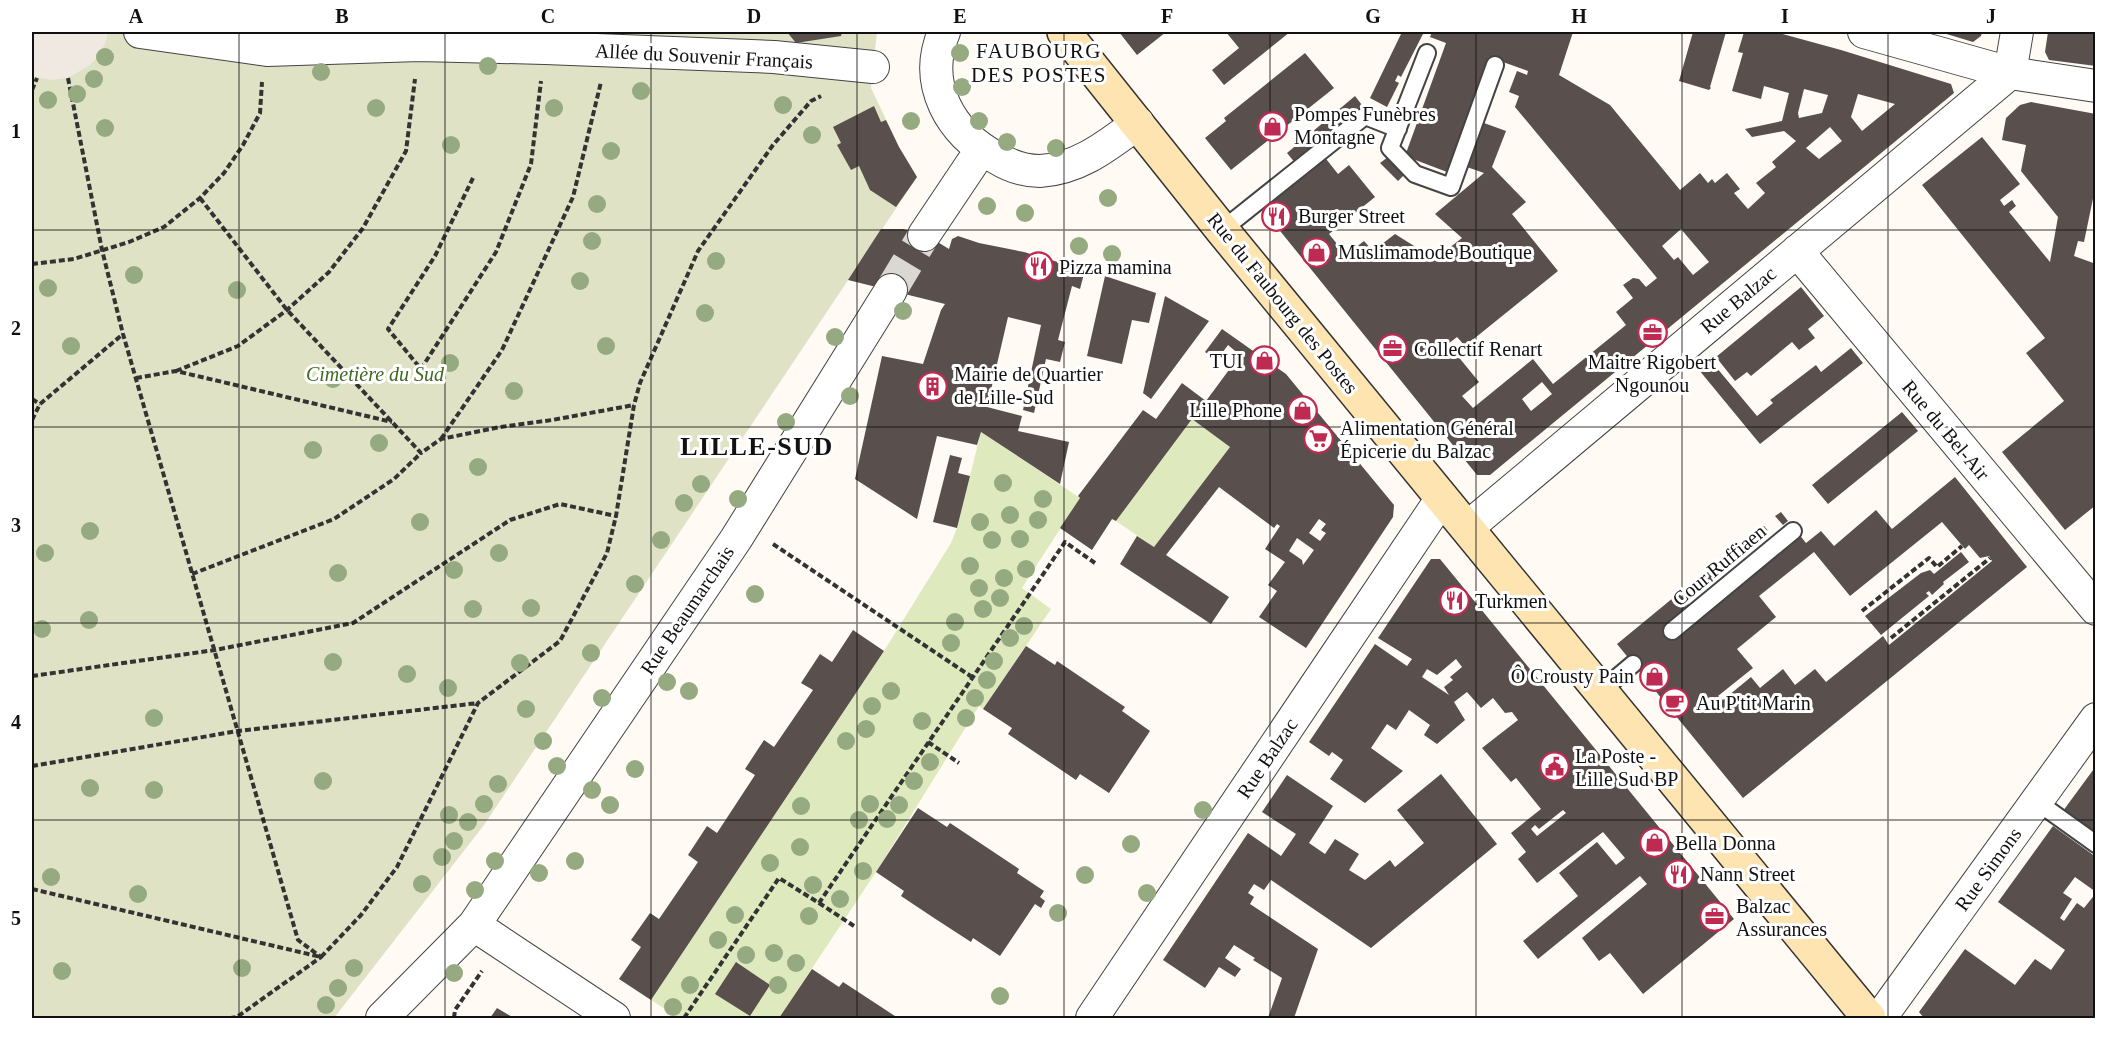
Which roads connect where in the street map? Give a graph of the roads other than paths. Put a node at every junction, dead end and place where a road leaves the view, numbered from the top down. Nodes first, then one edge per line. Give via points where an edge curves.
1 (140, 32) edge
2 (944, 32) edge
3 (1064, 32) edge
4 (1864, 32) edge
5 (2017, 32) edge
6 (1427, 53) dead end
7 (1495, 65) dead end
8 (873, 67) dead end
9 (2010, 73) junction
10 (2096, 86) edge
11 (1138, 123) junction
12 (1398, 129) junction
13 (981, 150) junction
14 (1222, 230) junction
15 (924, 235) tunnel mouth
16 (1797, 251) junction
17 (891, 290) tunnel mouth
18 (1442, 498) junction
19 (1467, 528) junction
20 (1793, 531) dead end
21 (2096, 609) edge
22 (1672, 631) dead end
23 (1633, 664) dead end
24 (1601, 691) junction
25 (2096, 719) edge
26 (2036, 801) junction
27 (2096, 844) edge
28 (474, 925) junction
29 (382, 1018) edge
30 (614, 1018) edge
31 (1092, 1018) edge
32 (1869, 1018) edge
33 (1880, 1018) edge

1 - 8 street, Allée du Souvenir Français via 267,50 419,45 545,48 774,57
2 - 13 street via 938,84 951,119
3 - 11 main road, Rue du Faubourg des Postes
4 - 9 street
5 - 9 street
6 - 12 lane
7 - 12 lane via 1451,187 1415,174 1390,148
9 - 10 street
9 - 16 street, Rue Balzac
11 - 13 street via 1096,153 1058,168 1021,168
11 - 14 main road, Rue du Faubourg des Postes
12 - 14 lane via 1365,116
13 - 15 street
14 - 18 main road, Rue du Faubourg des Postes
16 - 19 street, Rue Balzac
16 - 21 street, Rue du Bel-Air
17 - 28 street, Rue Beaumarchais via 745,525
18 - 19 main road, Rue du Faubourg des Postes
18 - 31 street, Rue Balzac
19 - 24 main road, Rue du Faubourg des Postes
20 - 22 lane, Cour Ruffiaen
23 - 24 lane
24 - 32 main road, Rue du Faubourg des Postes
25 - 26 street, Rue Simons
26 - 27 lane
26 - 33 street, Rue Simons
28 - 29 street, Rue Beaumarchais
28 - 30 street

